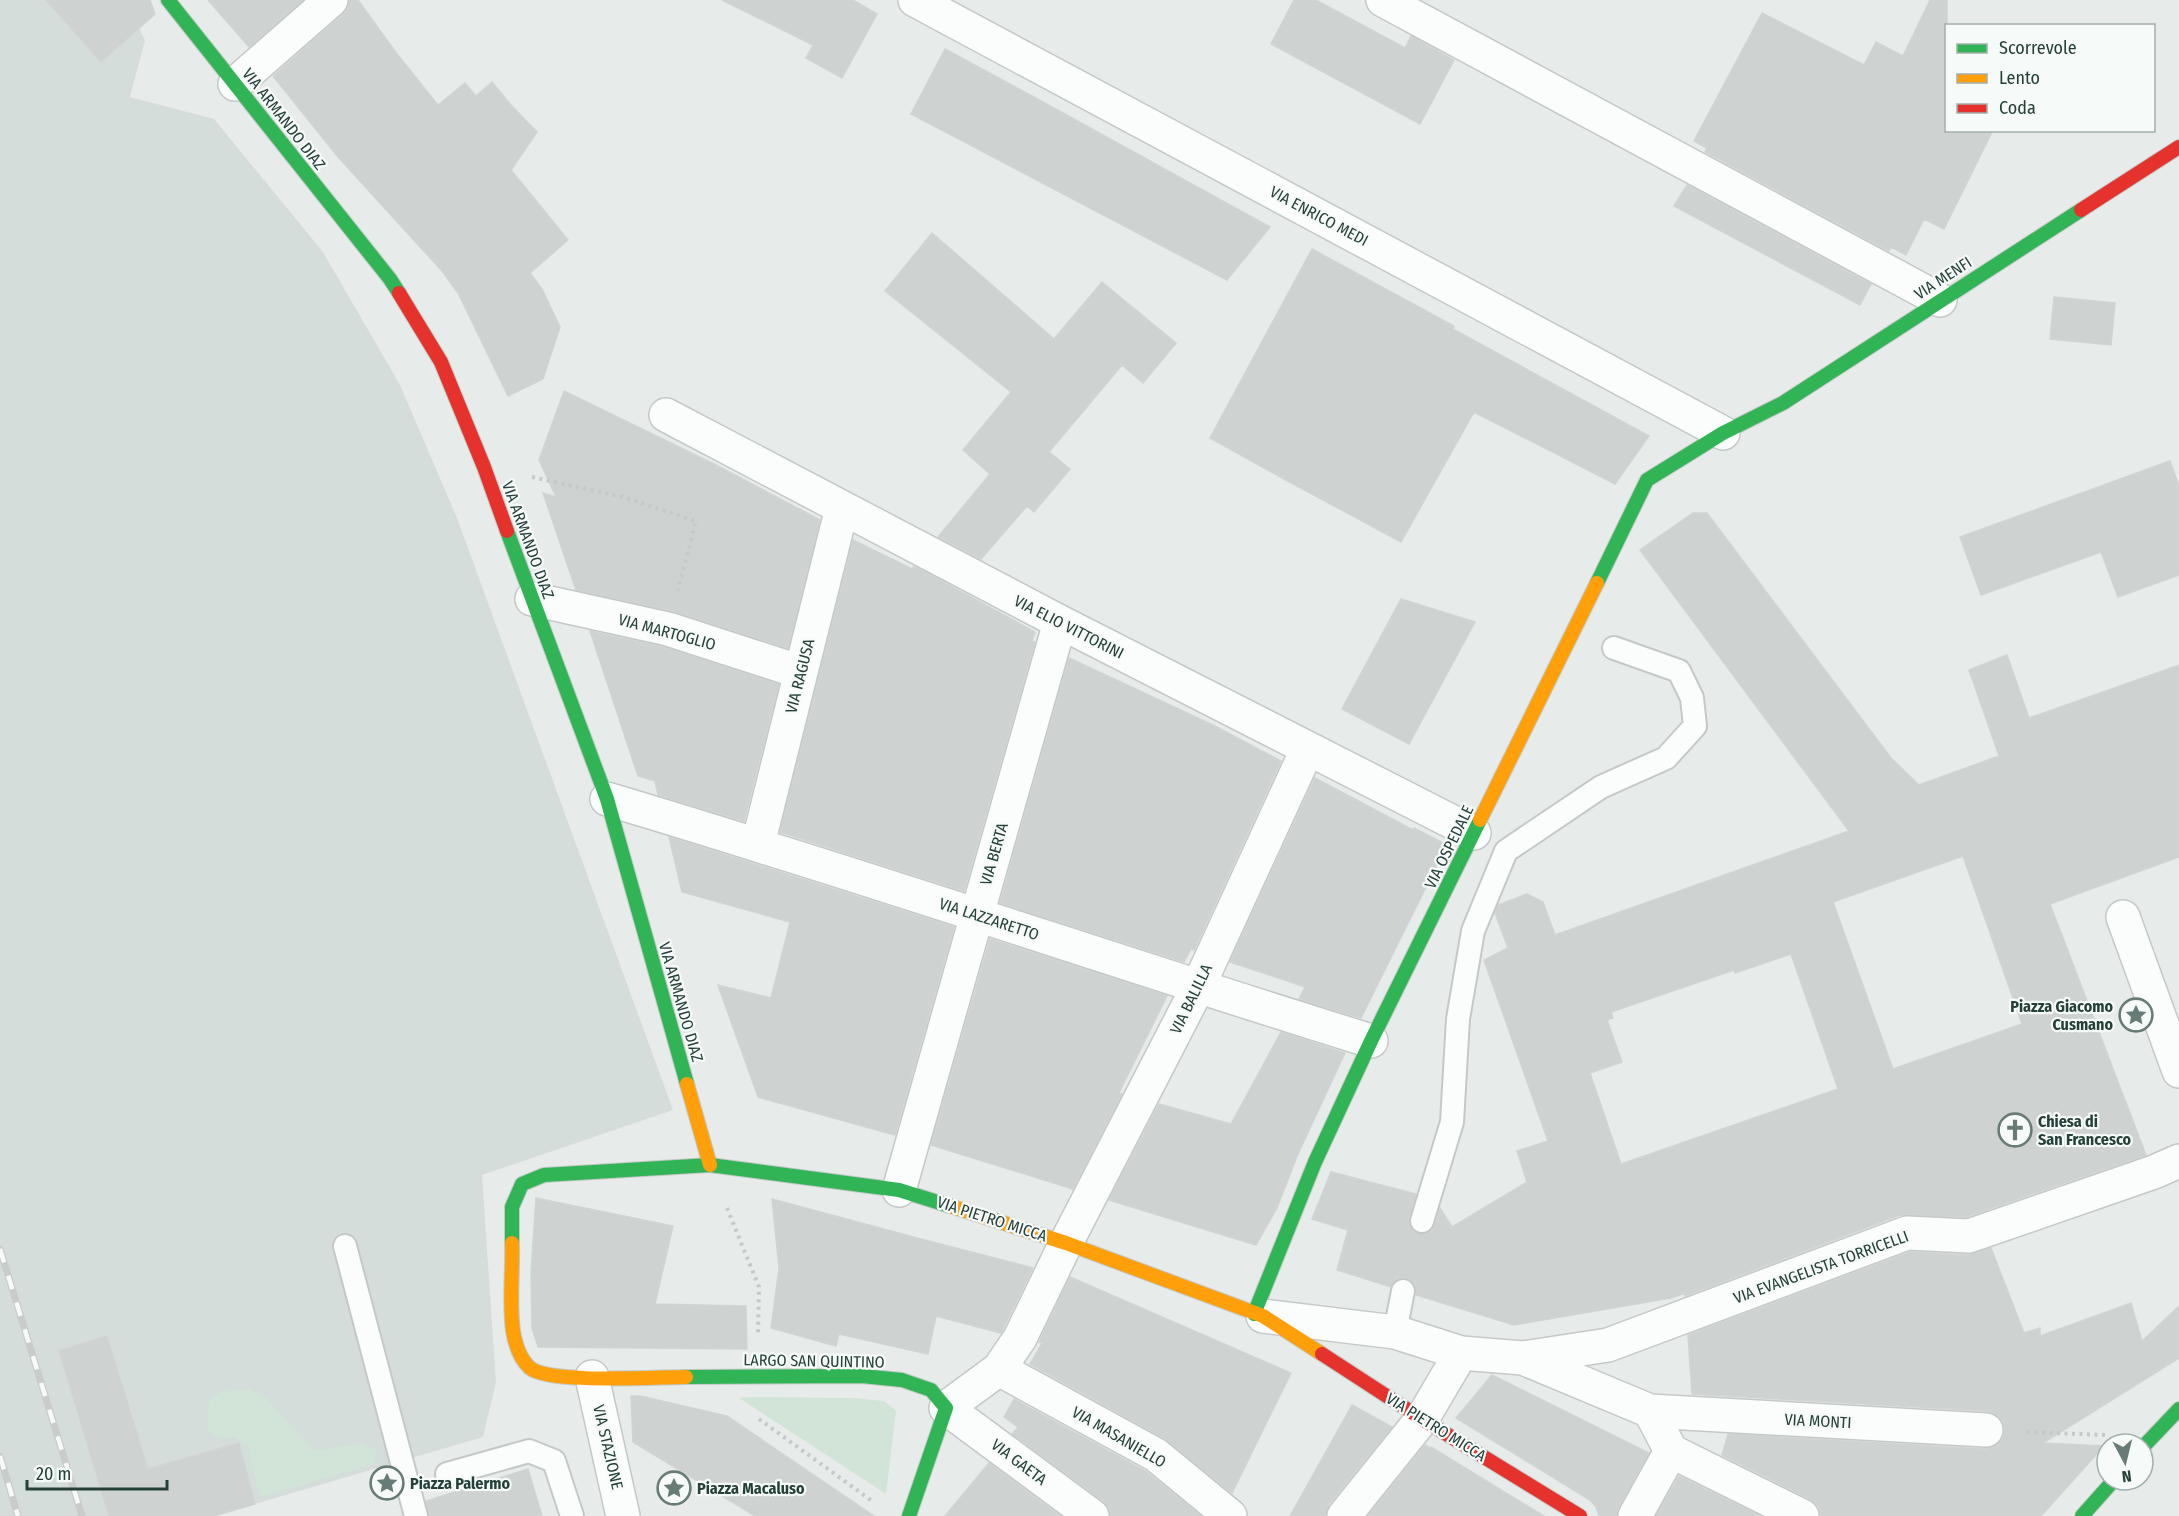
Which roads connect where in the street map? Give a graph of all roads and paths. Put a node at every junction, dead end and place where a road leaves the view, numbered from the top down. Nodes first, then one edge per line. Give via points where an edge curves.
1 (168, 0) edge
2 (331, 0) edge
3 (915, 0) edge
4 (1383, 0) edge
5 (235, 84) junction
6 (2179, 147) edge
7 (1940, 300) junction
8 (666, 415) dead end
9 (1723, 433) junction
10 (484, 467) junction
11 (842, 508) junction
12 (532, 599) junction
13 (1060, 622) junction
14 (668, 629) junction
15 (1614, 648) dead end
16 (801, 672) junction
17 (1307, 750) junction
18 (608, 799) junction
19 (1474, 833) junction
20 (759, 844) junction
21 (1506, 851) junction
22 (977, 915) junction
23 (2123, 917) dead end
24 (1198, 987) junction
25 (1371, 1041) junction
26 (2179, 1071) edge
27 (710, 1165) junction
28 (2167, 1166) edge
29 (899, 1190) junction
30 (1422, 1221) dead end
31 (1065, 1243) junction
32 (345, 1246) dead end
33 (1403, 1291) dead end
34 (1258, 1315) junction
35 (1395, 1332) junction
36 (1461, 1353) junction
37 (1523, 1358) junction
38 (999, 1369) junction
39 (759, 1376) junction
40 (592, 1377) junction
41 (946, 1408) junction
42 (2179, 1409) edge
43 (1650, 1411) junction
44 (757, 1418) dead end
45 (1422, 1419) junction
46 (1986, 1430) joint
47 (2155, 1435) edge
48 (2095, 1438) edge
49 (1671, 1451) junction
50 (447, 1474) dead end
51 (2103, 1492) edge
52 (1360, 1511) edge
53 (416, 1516) edge
54 (572, 1516) edge
55 (623, 1516) edge
56 (909, 1516) edge
57 (1092, 1516) edge
58 (1230, 1516) edge
59 (1580, 1516) edge
60 (1635, 1516) edge
61 (1802, 1516) edge
62 (2082, 1516) edge

1 - 5 street, VIA ARMANDO DIAZ
2 - 5 street
3 - 9 street, VIA ENRICO MEDI
4 - 7 street
5 - 10 street, VIA ARMANDO DIAZ via 390,279 441,362
6 - 7 street, VIA MENFI
7 - 9 street, VIA MENFI via 1783,404
8 - 11 street, VIA ELIO VITTORINI
9 - 19 street, VIA OSPEDALE via 1647,480
10 - 12 street, VIA ARMANDO DIAZ
10 - 14 path via 623,497 696,521
11 - 13 street, VIA ELIO VITTORINI
11 - 16 street, VIA RAGUSA
12 - 14 street, VIA MARTOGLIO
12 - 18 street, VIA ARMANDO DIAZ
13 - 17 street, VIA ELIO VITTORINI
13 - 22 street, VIA BERTA
14 - 16 street, VIA MARTOGLIO
15 - 21 lane via 1679,671 1692,698 1695,726 1666,758 1601,787
16 - 20 street, VIA RAGUSA
17 - 19 street, VIA ELIO VITTORINI
17 - 24 street, VIA BALILLA
18 - 20 street, VIA LAZZARETTO
18 - 27 street, VIA ARMANDO DIAZ
19 - 21 lane
19 - 25 street, VIA OSPEDALE
20 - 22 street, VIA LAZZARETTO
21 - 30 lane via 1473,931 1458,1018 1452,1122
22 - 24 street, VIA LAZZARETTO
22 - 29 street, VIA BERTA
23 - 26 street
24 - 25 street, VIA LAZZARETTO
24 - 31 street, VIA BALILLA
25 - 34 street, VIA OSPEDALE via 1316,1162
27 - 29 street, VIA PIETRO MICCA
27 - 39 path via 759,1287
27 - 40 street, LARGO SAN QUINTINO via 544,1175 522,1184 512,1207 517,1349 538,1374
28 - 37 street, VIA EVANGELISTA TORRICELLI via 1969,1236 1907,1233 1608,1344
29 - 31 street, VIA PIETRO MICCA
31 - 34 street, VIA PIETRO MICCA
31 - 38 street, VIA BALILLA via 1020,1338
32 - 53 lane
33 - 35 lane
34 - 35 street, VIA PIETRO MICCA
34 - 45 street, VIA PIETRO MICCA
35 - 36 street, VIA PIETRO MICCA
36 - 37 street, VIA PIETRO MICCA
36 - 45 street
37 - 43 street, VIA MONTI
38 - 41 street, VIA BALILLA
38 - 58 street, VIA MASANIELLO via 1156,1455
39 - 40 street, LARGO SAN QUINTINO
39 - 41 street, LARGO SAN QUINTINO via 902,1380 931,1390
40 - 55 street, VIA STAZIONE
41 - 56 street
41 - 57 street, VIA GAETA
42 - 47 street
43 - 46 street, VIA MONTI
43 - 49 street
44 - 56 path via 874,1502
45 - 52 street
45 - 59 street, VIA PIETRO MICCA
46 - 48 path
49 - 60 street
49 - 61 street
50 - 54 lane via 529,1451 554,1461
51 - 62 street

